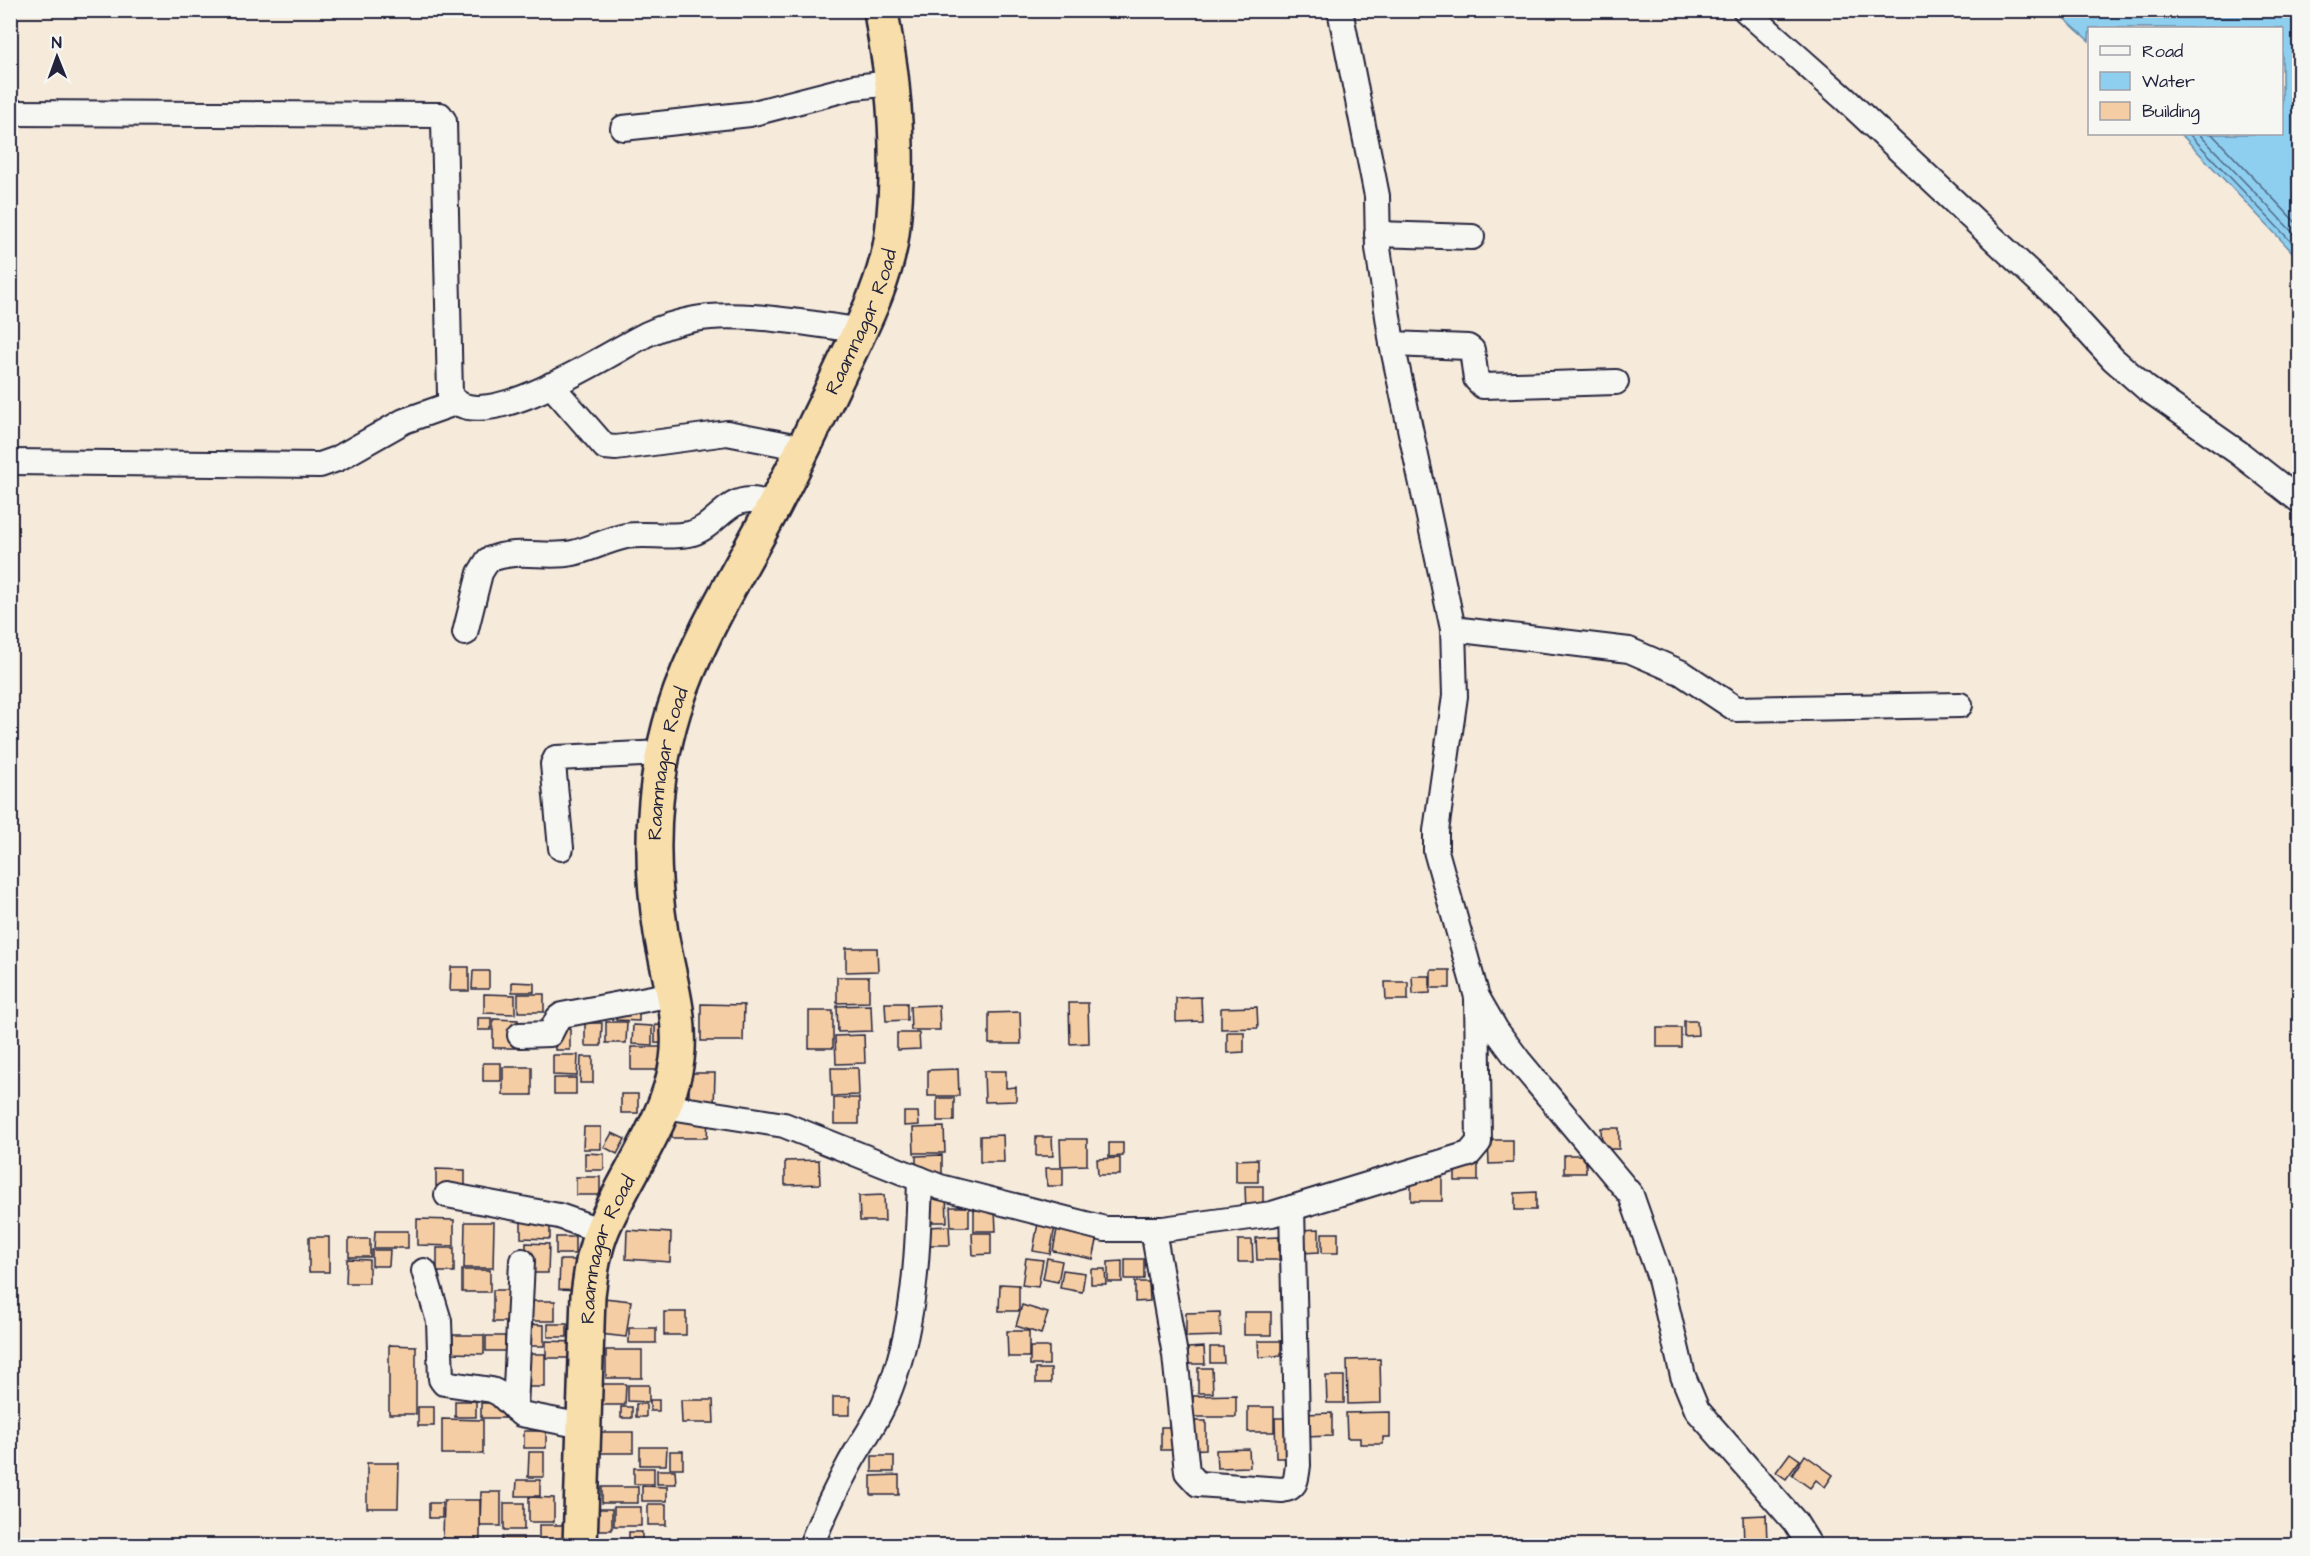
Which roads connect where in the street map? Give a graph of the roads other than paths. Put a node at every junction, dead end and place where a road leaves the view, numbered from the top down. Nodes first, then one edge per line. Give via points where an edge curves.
1 (881, 10) edge
2 (1340, 10) edge
3 (1745, 10) edge
4 (892, 83) junction
5 (10, 113) edge
6 (623, 128) dead end
7 (1377, 234) junction
8 (1472, 237) dead end
9 (860, 330) junction
10 (1392, 344) junction
11 (1616, 382) dead end
12 (551, 385) junction
13 (455, 403) junction
14 (804, 448) junction
15 (10, 462) edge
16 (2300, 501) edge
17 (774, 506) junction
18 (1453, 629) junction
19 (465, 633) dead end
20 (1960, 705) dead end
21 (663, 753) junction
22 (561, 848) dead end
23 (674, 994) junction
24 (1477, 997) junction
25 (520, 1035) dead end
26 (664, 1106) junction
27 (920, 1179) junction
28 (447, 1195) dead end
29 (1292, 1208) junction
30 (1153, 1230) junction
31 (602, 1231) junction
32 (522, 1261) dead end
33 (424, 1270) dead end
34 (515, 1409) junction
35 (583, 1426) junction
36 (580, 1545) edge
37 (811, 1545) edge
38 (1810, 1545) edge

1 - 4 highway, Raamnagar Road
2 - 7 street via 1377,196
3 - 16 street via 2058,299 2113,359 2146,388
4 - 6 street via 854,87 750,114
4 - 9 highway, Raamnagar Road via 892,237
5 - 13 street via 440,115 444,121 450,395
7 - 8 street
7 - 10 street
9 - 12 street via 729,317 699,318 649,333
9 - 14 highway, Raamnagar Road
10 - 11 street via 1468,347 1472,350 1476,379 1483,386
10 - 18 street
12 - 13 street via 499,406 476,410
12 - 14 street via 605,447 727,433
13 - 15 street via 404,421 338,459 320,465
14 - 17 highway, Raamnagar Road
17 - 19 street via 741,501 712,523 675,536 629,536 573,553 514,552 488,560 480,573
17 - 21 highway, Raamnagar Road via 697,657 675,708
18 - 20 street via 1629,650 1682,673 1736,710
18 - 24 street via 1455,696 1436,851
21 - 22 street via 556,758 553,764
21 - 23 highway, Raamnagar Road via 654,844 660,923
23 - 25 street via 562,1015 550,1034
23 - 26 highway, Raamnagar Road via 677,1062
24 - 29 street via 1479,1142 1469,1154
24 - 38 street via 1519,1060 1631,1195 1659,1275 1683,1376 1697,1410 1795,1522
26 - 27 street via 784,1125
26 - 31 highway, Raamnagar Road
27 - 30 street via 1076,1223 1105,1229
27 - 37 street via 914,1289 887,1397
28 - 31 street via 559,1216
29 - 30 street
29 - 30 street via 1298,1465 1296,1483 1290,1489 1198,1484 1187,1472 1175,1356
31 - 35 highway, Raamnagar Road via 588,1294
32 - 34 street
33 - 34 street via 437,1308 442,1381 496,1392
34 - 35 street via 528,1416
35 - 36 highway, Raamnagar Road

